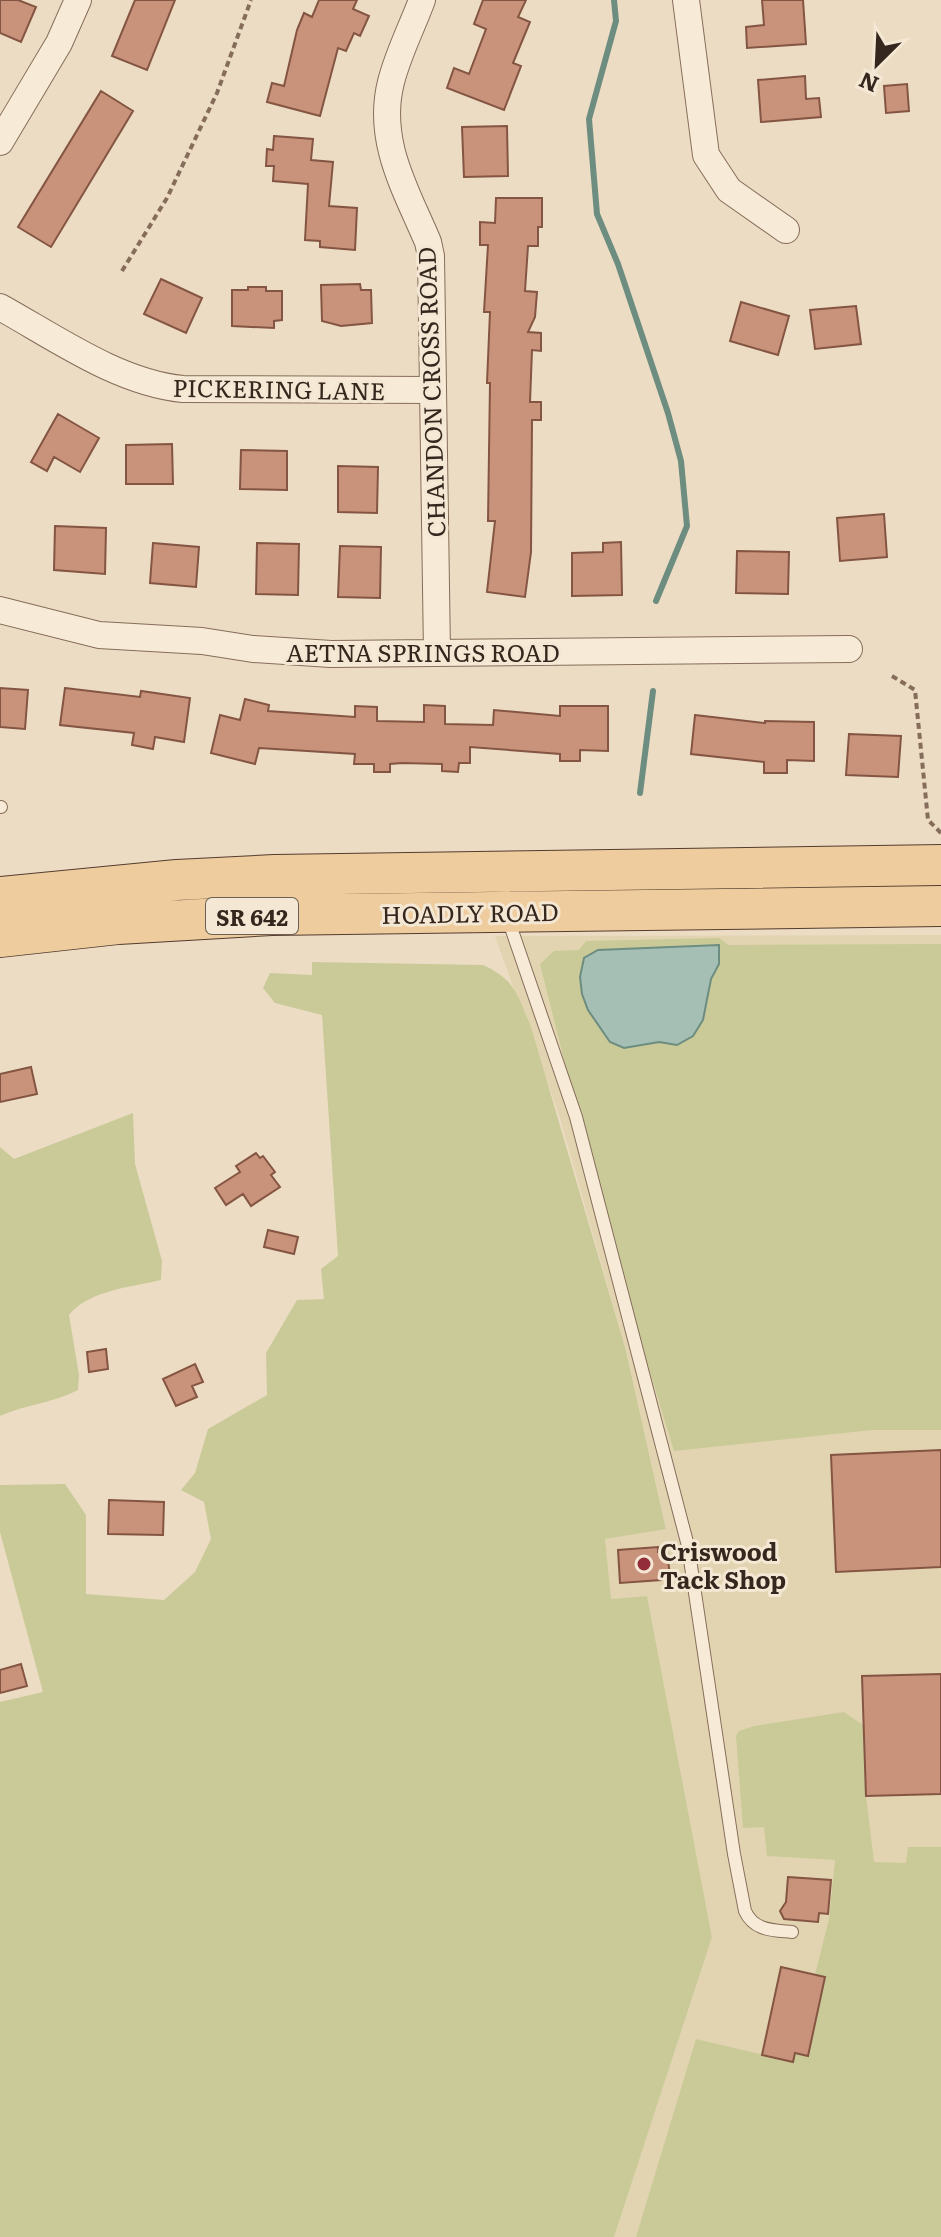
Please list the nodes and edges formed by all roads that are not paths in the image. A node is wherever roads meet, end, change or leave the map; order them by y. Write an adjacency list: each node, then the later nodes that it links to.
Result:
1 (78, 0): 4 (street)
2 (422, 0): 7 (street, CHANDON CROSS ROAD)
3 (686, 0): 5 (street)
4 (0, 142)
5 (786, 230)
6 (0, 307): 7 (street, PICKERING LANE)
7 (433, 390): 10 (street, CHANDON CROSS ROAD)
8 (0, 610): 10 (street, AETNA SPRINGS ROAD)
9 (849, 649): 10 (street, AETNA SPRINGS ROAD)
10 (437, 653)
11 (941, 865): 12 (main road, HOADLY ROAD / SR 642)
12 (498, 892): 13 (main road, HOADLY ROAD / SR 642); 14 (main road, HOADLY ROAD / SR 642); 15 (main road, HOADLY ROAD / SR 642); 16 (lane)
13 (0, 897)
14 (941, 906)
15 (0, 937)
16 (792, 1932)

